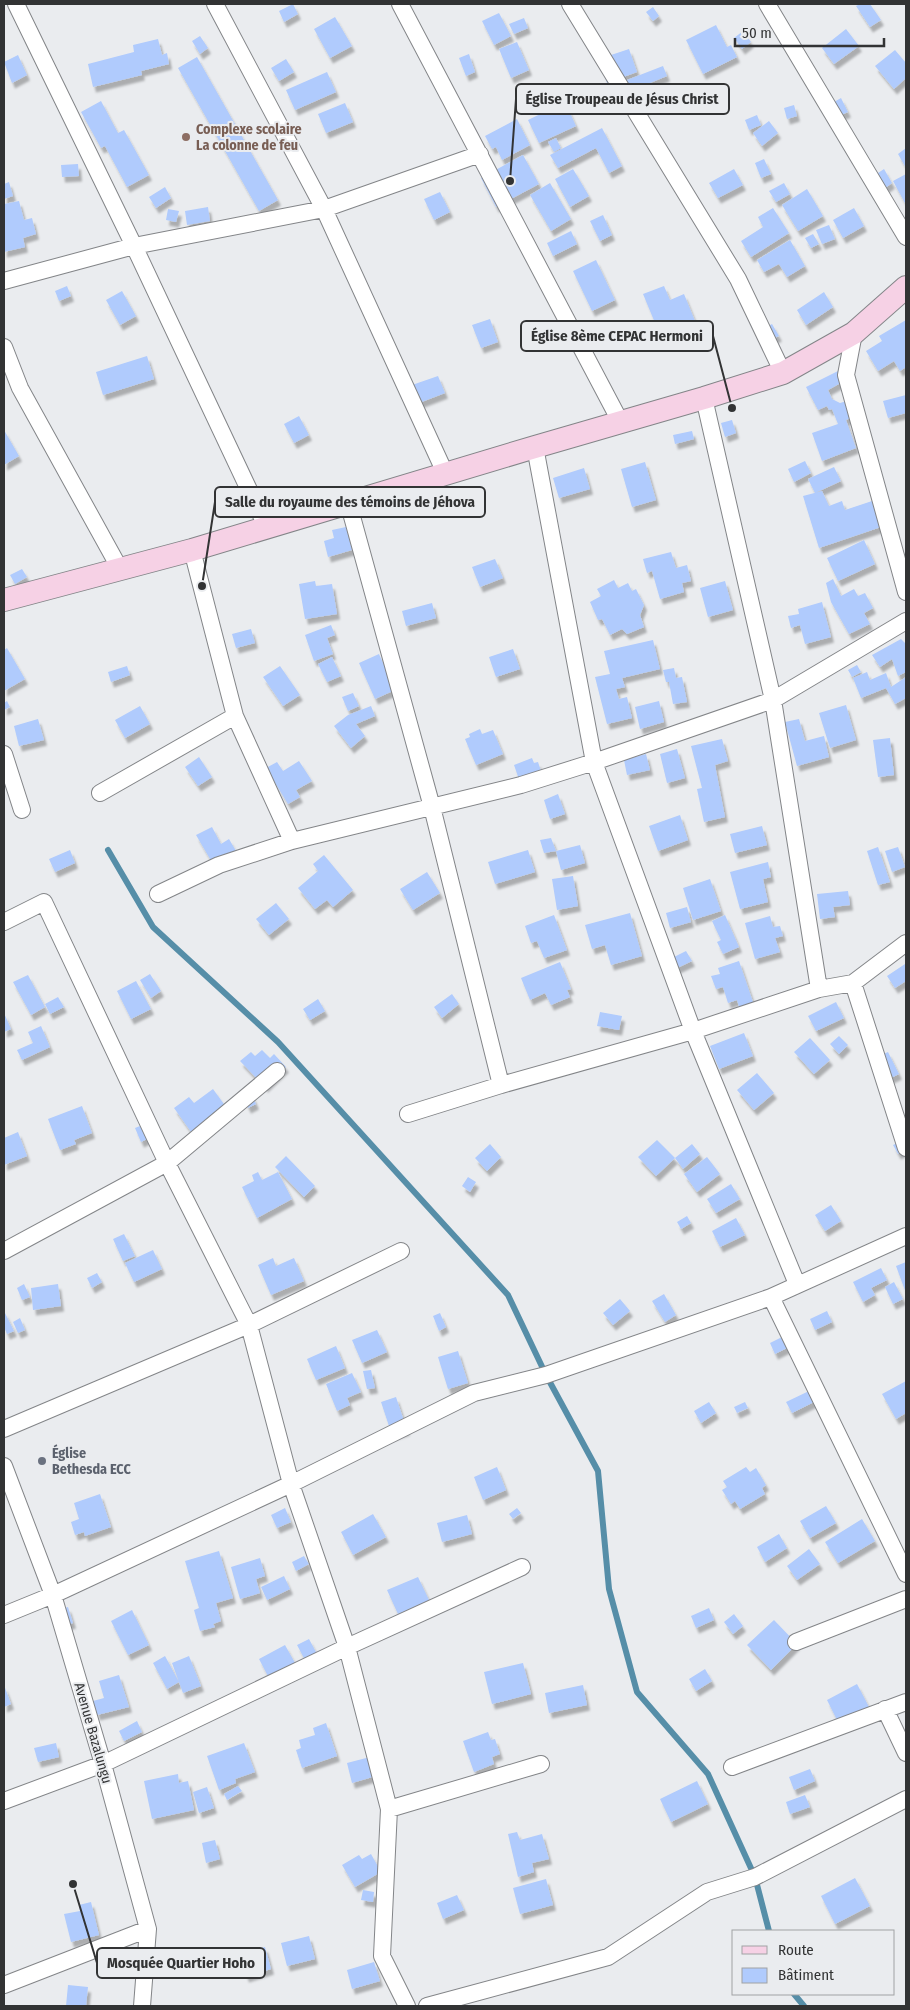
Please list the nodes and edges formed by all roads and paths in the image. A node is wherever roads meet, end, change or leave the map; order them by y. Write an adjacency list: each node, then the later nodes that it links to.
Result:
1 (16, 4): 9 (street)
2 (215, 4): 7 (street)
3 (400, 4): 6 (street)
4 (570, 4): 14 (street)
5 (768, 4): 8 (street)
6 (480, 154): 7 (street); 16 (street)
7 (324, 209): 9 (street); 18 (street)
8 (906, 237)
9 (134, 246): 10 (street); 20 (street)
10 (4, 281)
11 (906, 287): 12 (street)
12 (854, 333): 14 (street); 23 (street)
13 (4, 347): 22 (street)
14 (784, 373): 15 (street)
15 (704, 398): 16 (street); 26 (street)
16 (620, 424): 17 (street)
17 (535, 447): 18 (street); 29 (street)
18 (446, 475): 19 (street)
19 (348, 502): 20 (street); 31 (street)
20 (267, 528): 21 (street)
21 (192, 550): 22 (street); 27 (street)
22 (120, 569): 24 (street)
23 (906, 592)
24 (4, 600)
25 (906, 621): 26 (street)
26 (773, 700): 29 (street); 38 (street)
27 (236, 716): 30 (street); 33 (street)
28 (4, 754): 32 (street)
29 (594, 762): 31 (street); 39 (street)
30 (100, 793)
31 (432, 807): 33 (street); 41 (street)
32 (22, 810)
33 (292, 841): 34 (street)
34 (158, 894)
35 (4, 922): 44 (street)
36 (906, 943): 37 (street)
37 (853, 984): 38 (street); 43 (street)
38 (819, 989): 39 (street)
39 (693, 1031): 41 (street); 48 (street)
40 (277, 1072): 44 (street)
41 (501, 1085): 42 (street)
42 (408, 1114)
43 (906, 1148)
44 (167, 1163): 46 (street); 50 (street)
45 (906, 1236): 48 (street)
46 (4, 1251)
47 (401, 1252): 50 (street)
48 (797, 1284): 49 (street)
49 (771, 1297): 53 (street); 55 (street)
50 (248, 1324): 51 (street); 53 (street)
51 (4, 1429)
52 (4, 1466): 56 (street, Avenue Bazalungu)
53 (291, 1484): 56 (street); 60 (street)
54 (522, 1567): 60 (street)
55 (906, 1574)
56 (53, 1595): 58 (street); 64 (street, Avenue Bazalungu)
57 (906, 1599): 59 (street)
58 (4, 1614)
59 (796, 1642)
60 (347, 1647): 64 (street); 69 (street)
61 (906, 1702): 62 (street)
62 (885, 1708): 63 (street); 66 (street)
63 (906, 1753)
64 (103, 1764): 68 (street); 70 (street, Avenue Bazalungu)
65 (541, 1764): 69 (street)
66 (732, 1767)
67 (906, 1799): 74 (street)
68 (4, 1801)
69 (389, 1809): 73 (street)
70 (148, 1929): 71 (street); 72 (street, Avenue Bazalungu)
71 (4, 1985)
72 (142, 2006)
73 (408, 2006)
74 (427, 2006)

